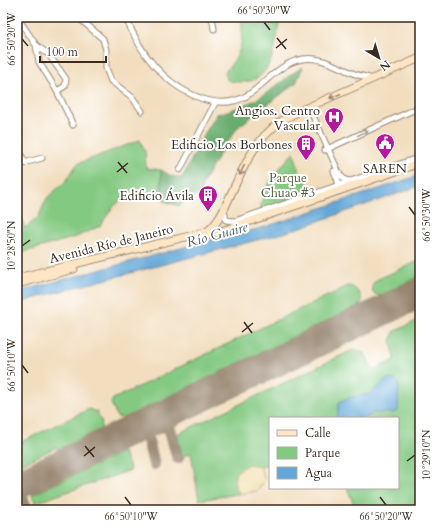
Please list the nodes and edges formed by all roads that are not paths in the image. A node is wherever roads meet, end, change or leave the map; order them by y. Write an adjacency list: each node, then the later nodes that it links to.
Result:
1 (17, 17): 6 (street)
2 (78, 17): 15 (street)
3 (125, 17): 12 (street)
4 (212, 17): 5 (street)
5 (214, 29)
6 (36, 45): 11 (street); 11 (street)
7 (420, 58): 9 (street, Avenida Río de Janeiro)
8 (356, 74): 9 (street); 10 (street); 12 (street)
9 (372, 79): 10 (street, Avenida Río de Janeiro)
10 (356, 87): 14 (street, Avenida Río de Janeiro, one-way to 14)
11 (57, 91): 16 (street)
12 (215, 103): 24 (street)
13 (420, 107): 18 (street, one-way to 13)
14 (308, 108): 18 (street); 29 (street, Avenida Río de Janeiro, one-way to 29)
15 (142, 111)
16 (74, 125)
17 (17, 147): 21 (street)
18 (326, 150): 25 (street); 26 (street)
19 (420, 157): 25 (street)
20 (42, 158): 21 (street)
21 (25, 163): 23 (street)
22 (420, 163): 28 (street, Avenida Río de Janeiro)
23 (17, 165)
24 (180, 170)
25 (350, 181): 26 (street)
26 (338, 186): 27 (street)
27 (311, 196): 28 (street); 29 (street)
28 (287, 209): 31 (street, Avenida Río de Janeiro)
29 (224, 210): 30 (street, Avenida Río de Janeiro)
30 (17, 278)
31 (17, 284)

